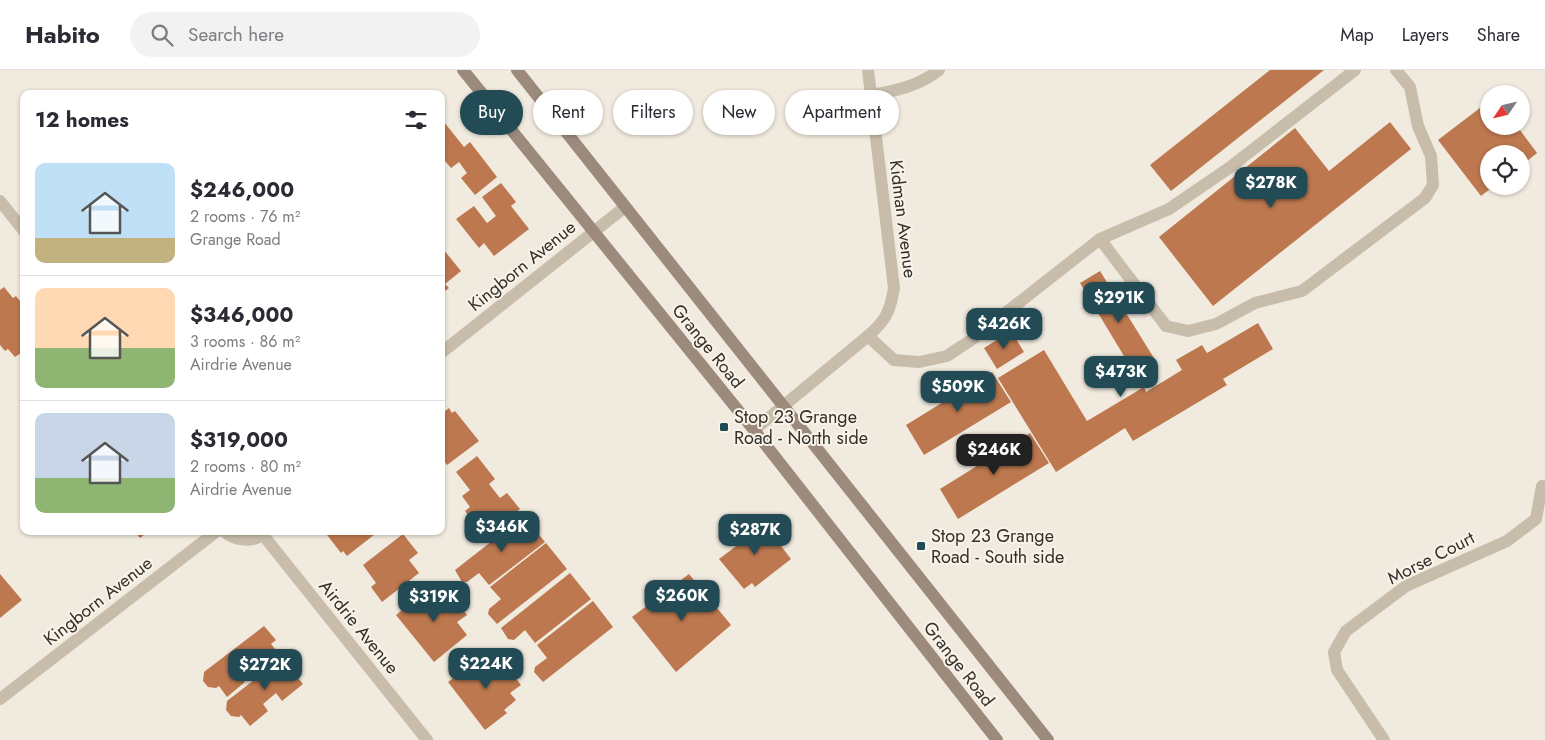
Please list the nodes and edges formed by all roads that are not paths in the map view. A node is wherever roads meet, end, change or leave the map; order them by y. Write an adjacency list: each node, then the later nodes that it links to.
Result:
1 (463, 70): 13 (main road, Grange Road)
2 (517, 70): 11 (main road, Grange Road)
3 (868, 70): 7 (street, Kidman Avenue)
4 (939, 70): 8 (street)
5 (1355, 70): 14 (street)
6 (1396, 70): 14 (street)
7 (870, 90)
8 (898, 90)
9 (875, 135): 15 (street, Kidman Avenue)
10 (0, 201): 12 (street)
11 (625, 207): 13 (street, Kingborn Avenue); 17 (main road, Grange Road)
12 (20, 226)
13 (594, 230): 16 (street, Kingborn Avenue); 18 (main road, Grange Road)
14 (1100, 239): 15 (street)
15 (868, 336): 17 (street, Kidman Avenue)
16 (445, 350)
17 (782, 406): 18 (street, Kidman Avenue); 27 (main road, Grange Road)
18 (754, 430): 26 (main road, Grange Road)
19 (1542, 486): 28 (street, Morse Court)
20 (212, 535): 24 (street, Kingborn Avenue)
21 (230, 535): 22 (street)
22 (261, 535)
23 (267, 535): 25 (street, Airdrie Avenue)
24 (0, 699)
25 (427, 740)
26 (997, 740)
27 (1048, 740)
28 (1384, 740)

